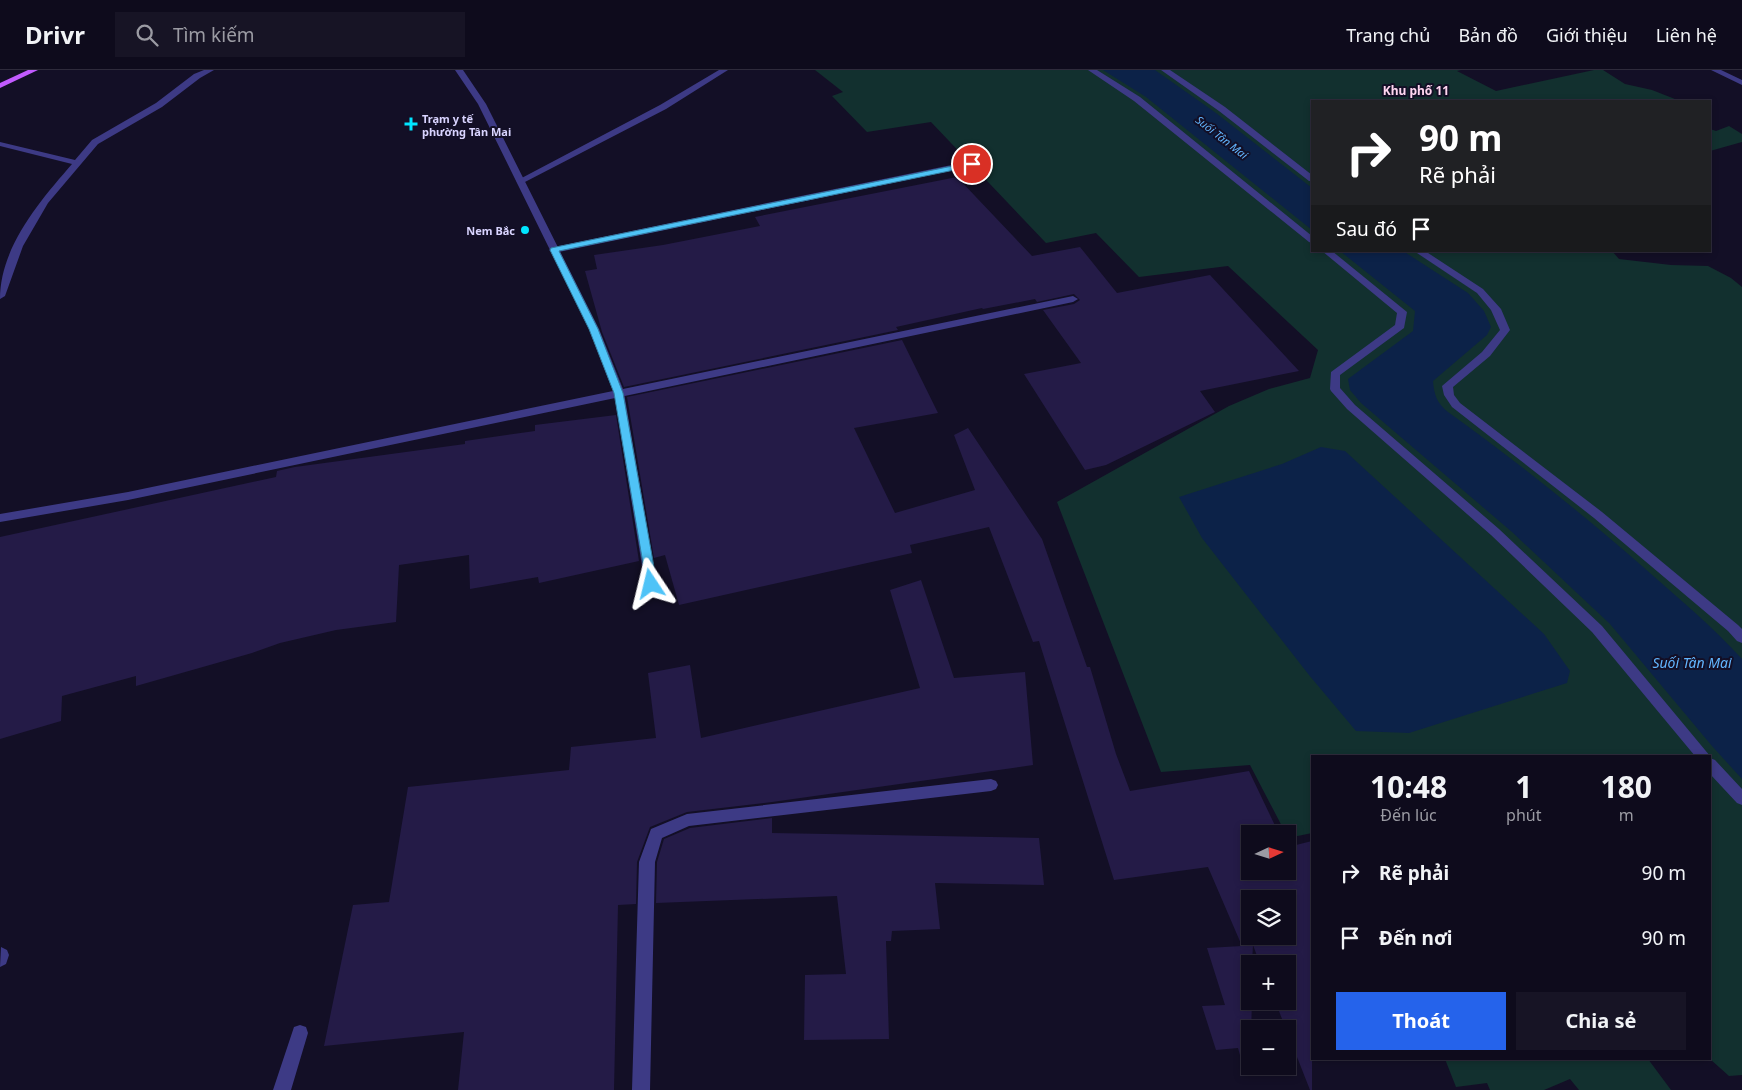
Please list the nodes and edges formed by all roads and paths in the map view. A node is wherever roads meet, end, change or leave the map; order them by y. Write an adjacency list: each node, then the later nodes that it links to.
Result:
1 (34, 70): 9 (main road)
2 (210, 70): 11 (street)
3 (459, 70): 14 (street)
4 (724, 70): 14 (street)
5 (1092, 70): 15 (street)
6 (1165, 70): 13 (street)
7 (1715, 70): 8 (street)
8 (1742, 83)
9 (0, 86)
10 (0, 144): 11 (street)
11 (78, 163): 19 (street)
12 (972, 164): 16 (street)
13 (1311, 178)
14 (520, 181): 16 (street)
15 (1311, 239)
16 (554, 250): 21 (street)
17 (1327, 252): 25 (street)
18 (1420, 252): 24 (street)
19 (0, 296)
20 (1073, 299): 21 (street)
21 (618, 393): 22 (street); 23 (street)
22 (0, 518)
23 (651, 584)
24 (1742, 638)
25 (1702, 755)
26 (1711, 765): 28 (street)
27 (991, 785): 31 (street)
28 (1742, 800)
29 (300, 1034): 30 (street)
30 (282, 1090)
31 (641, 1090)

